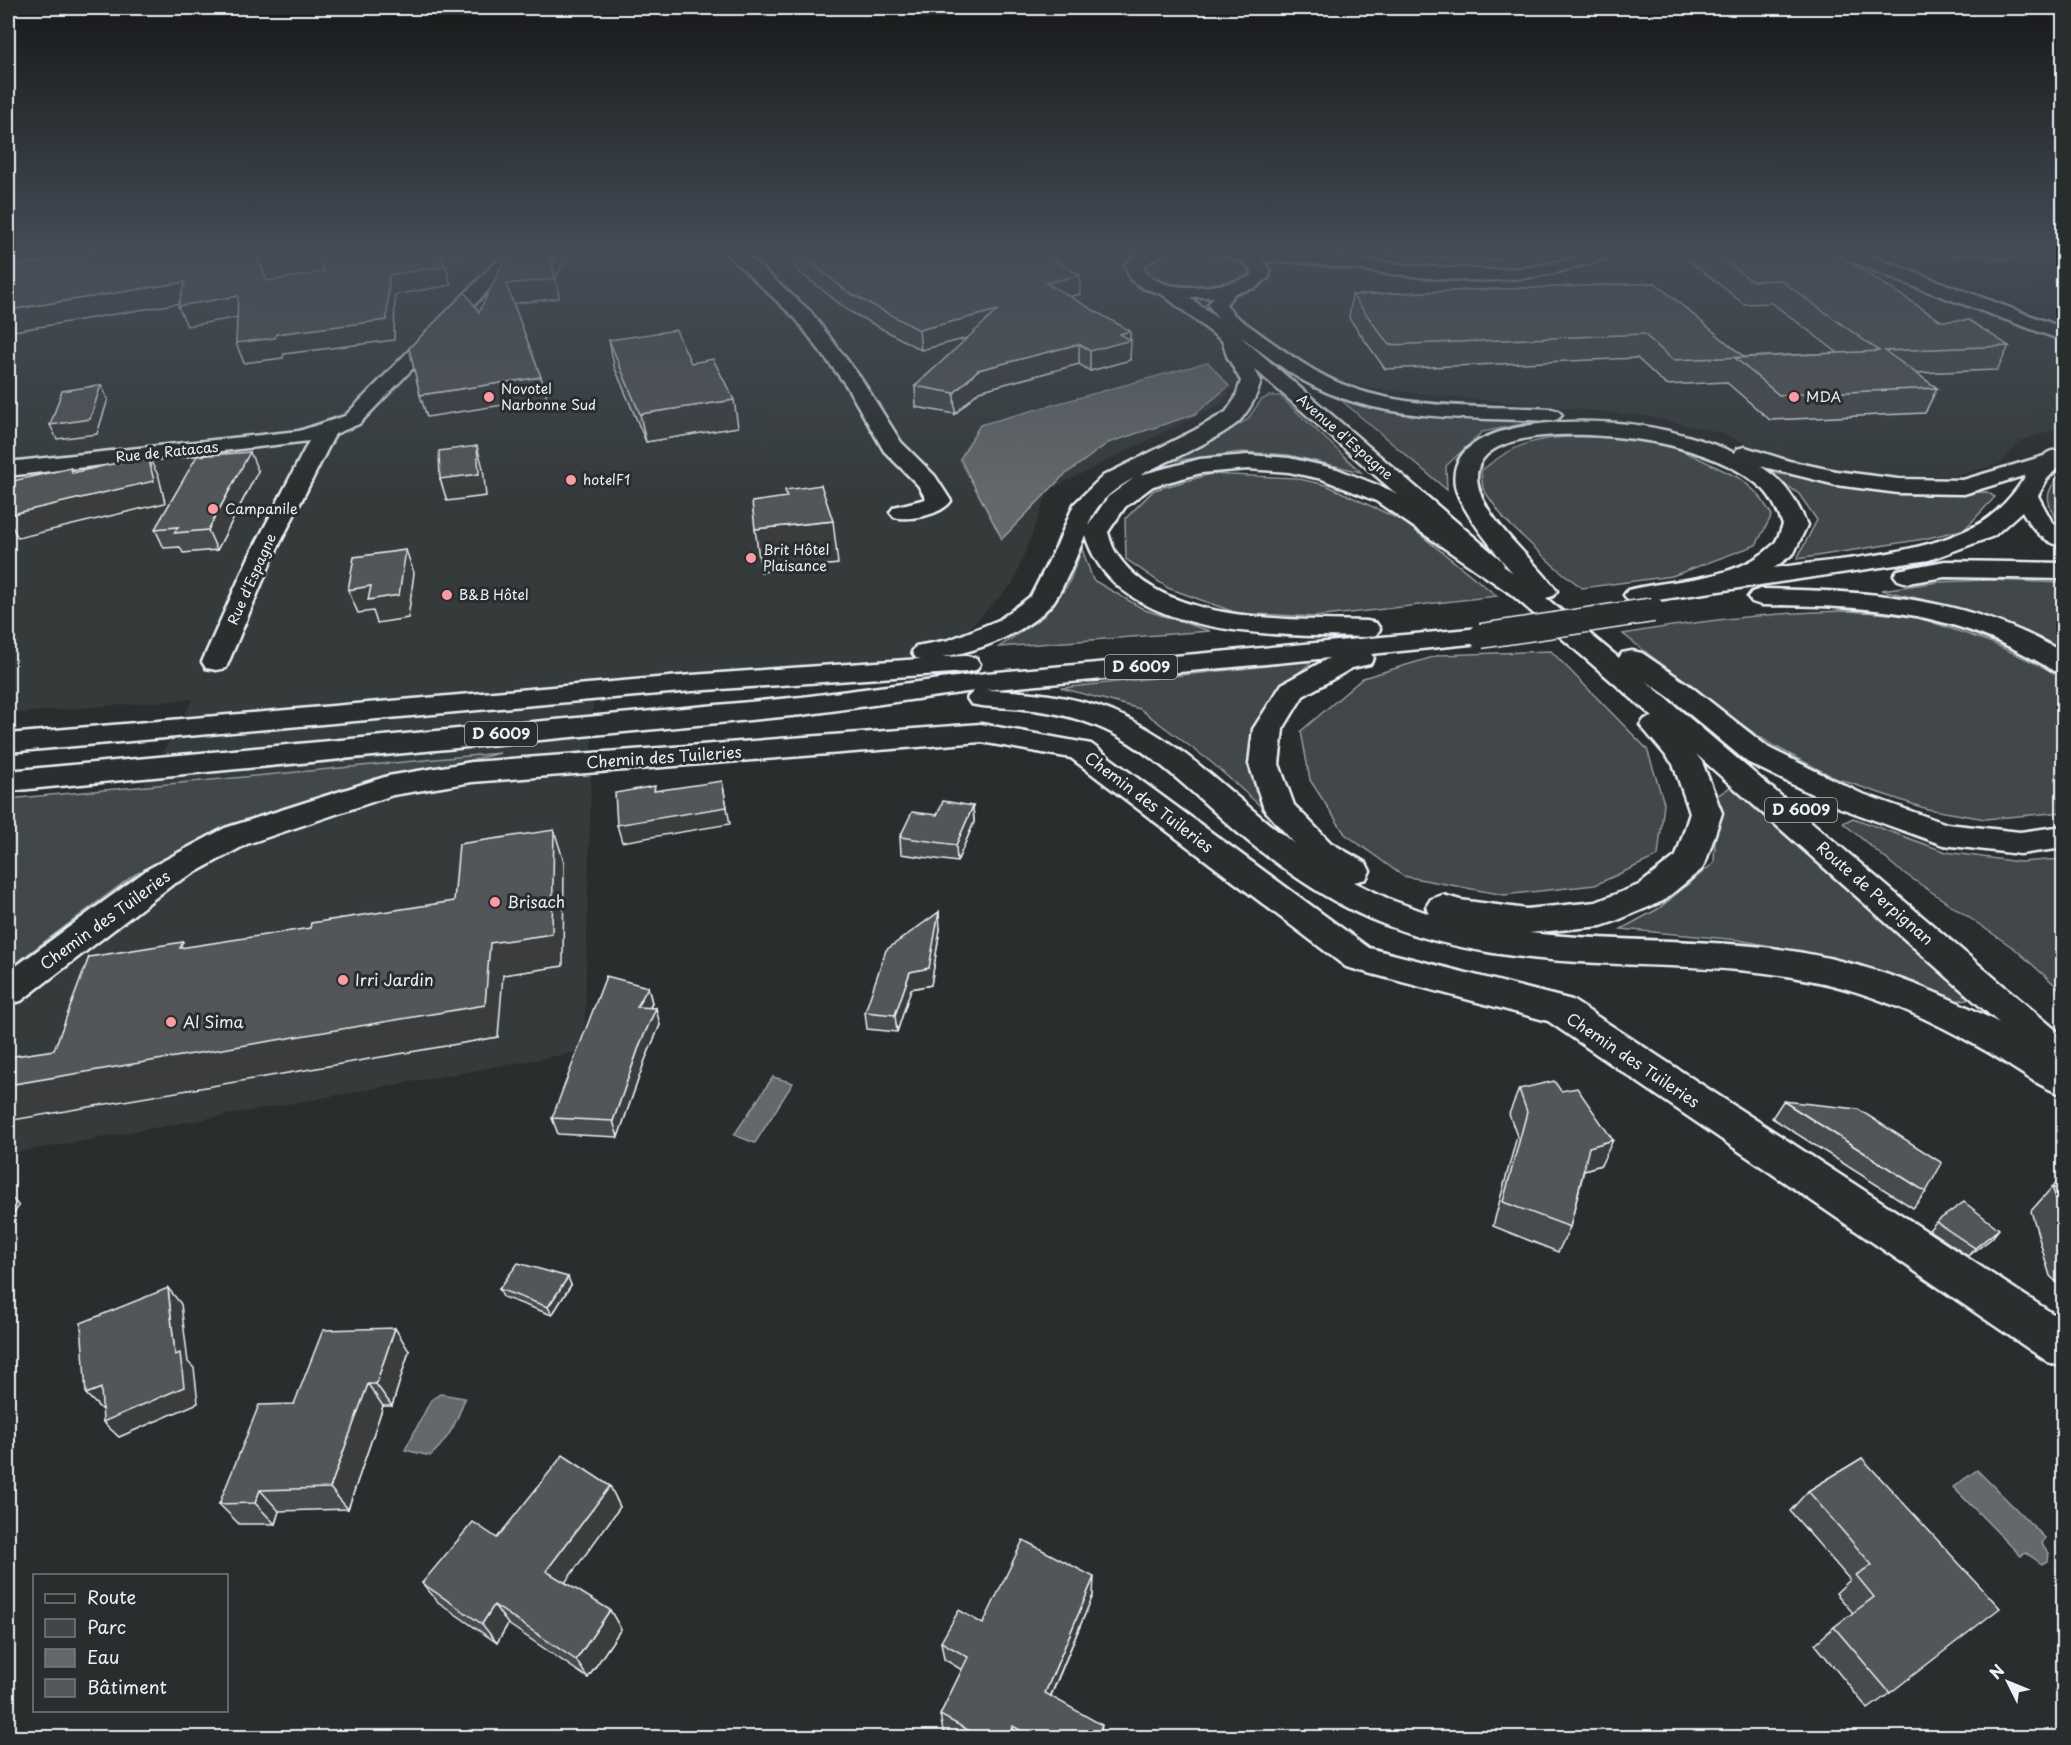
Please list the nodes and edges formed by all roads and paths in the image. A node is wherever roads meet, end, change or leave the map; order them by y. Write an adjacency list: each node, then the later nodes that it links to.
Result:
1 (437, 332): 6 (main road)
2 (816, 332): 10 (main road)
3 (1230, 332): 22 (main road)
4 (1233, 332): 14 (main road, Avenue d'Espagne)
5 (1235, 332): 7 (main road)
6 (326, 430): 8 (main road, Rue de Ratacas); 20 (main road, Rue d'Espagne)
7 (2057, 456): 9 (main road, D 6009)
8 (8, 469)
9 (2026, 496): 11 (main road); 13 (main road, D 6009)
10 (902, 512)
11 (2064, 540)
12 (2064, 571): 15 (main road, D 6009)
13 (1711, 585): 14 (main road, D 6009); 16 (main road, D 6009)
14 (1529, 587): 17 (main road); 19 (main road, Route de Perpignan / D 6009)
15 (1761, 597): 16 (main road, D 6009); 21 (main road)
16 (1645, 602): 18 (main road, D 6009); 19 (main road, D 6009, bridge)
17 (1367, 628): 18 (main road, D 6009); 22 (main road, D 6009)
18 (1472, 628): 19 (main road, D 6009, bridge); 19 (main road); 23 (main road, D 6009)
19 (1578, 632): 26 (main road); 28 (main road, Route de Perpignan / D 6009); 29 (main road, Route de Perpignan / D 6009)
20 (216, 662)
21 (2064, 665)
22 (692, 683): 24 (main road, D 6009)
23 (802, 706): 25 (main road, D 6009); 30 (main road)
24 (8, 742)
25 (8, 781)
26 (2064, 837)
27 (8, 992): 31 (main road, Chemin des Tuileries)
28 (2064, 1034)
29 (2064, 1059)
30 (2064, 1080)
31 (2064, 1347)

